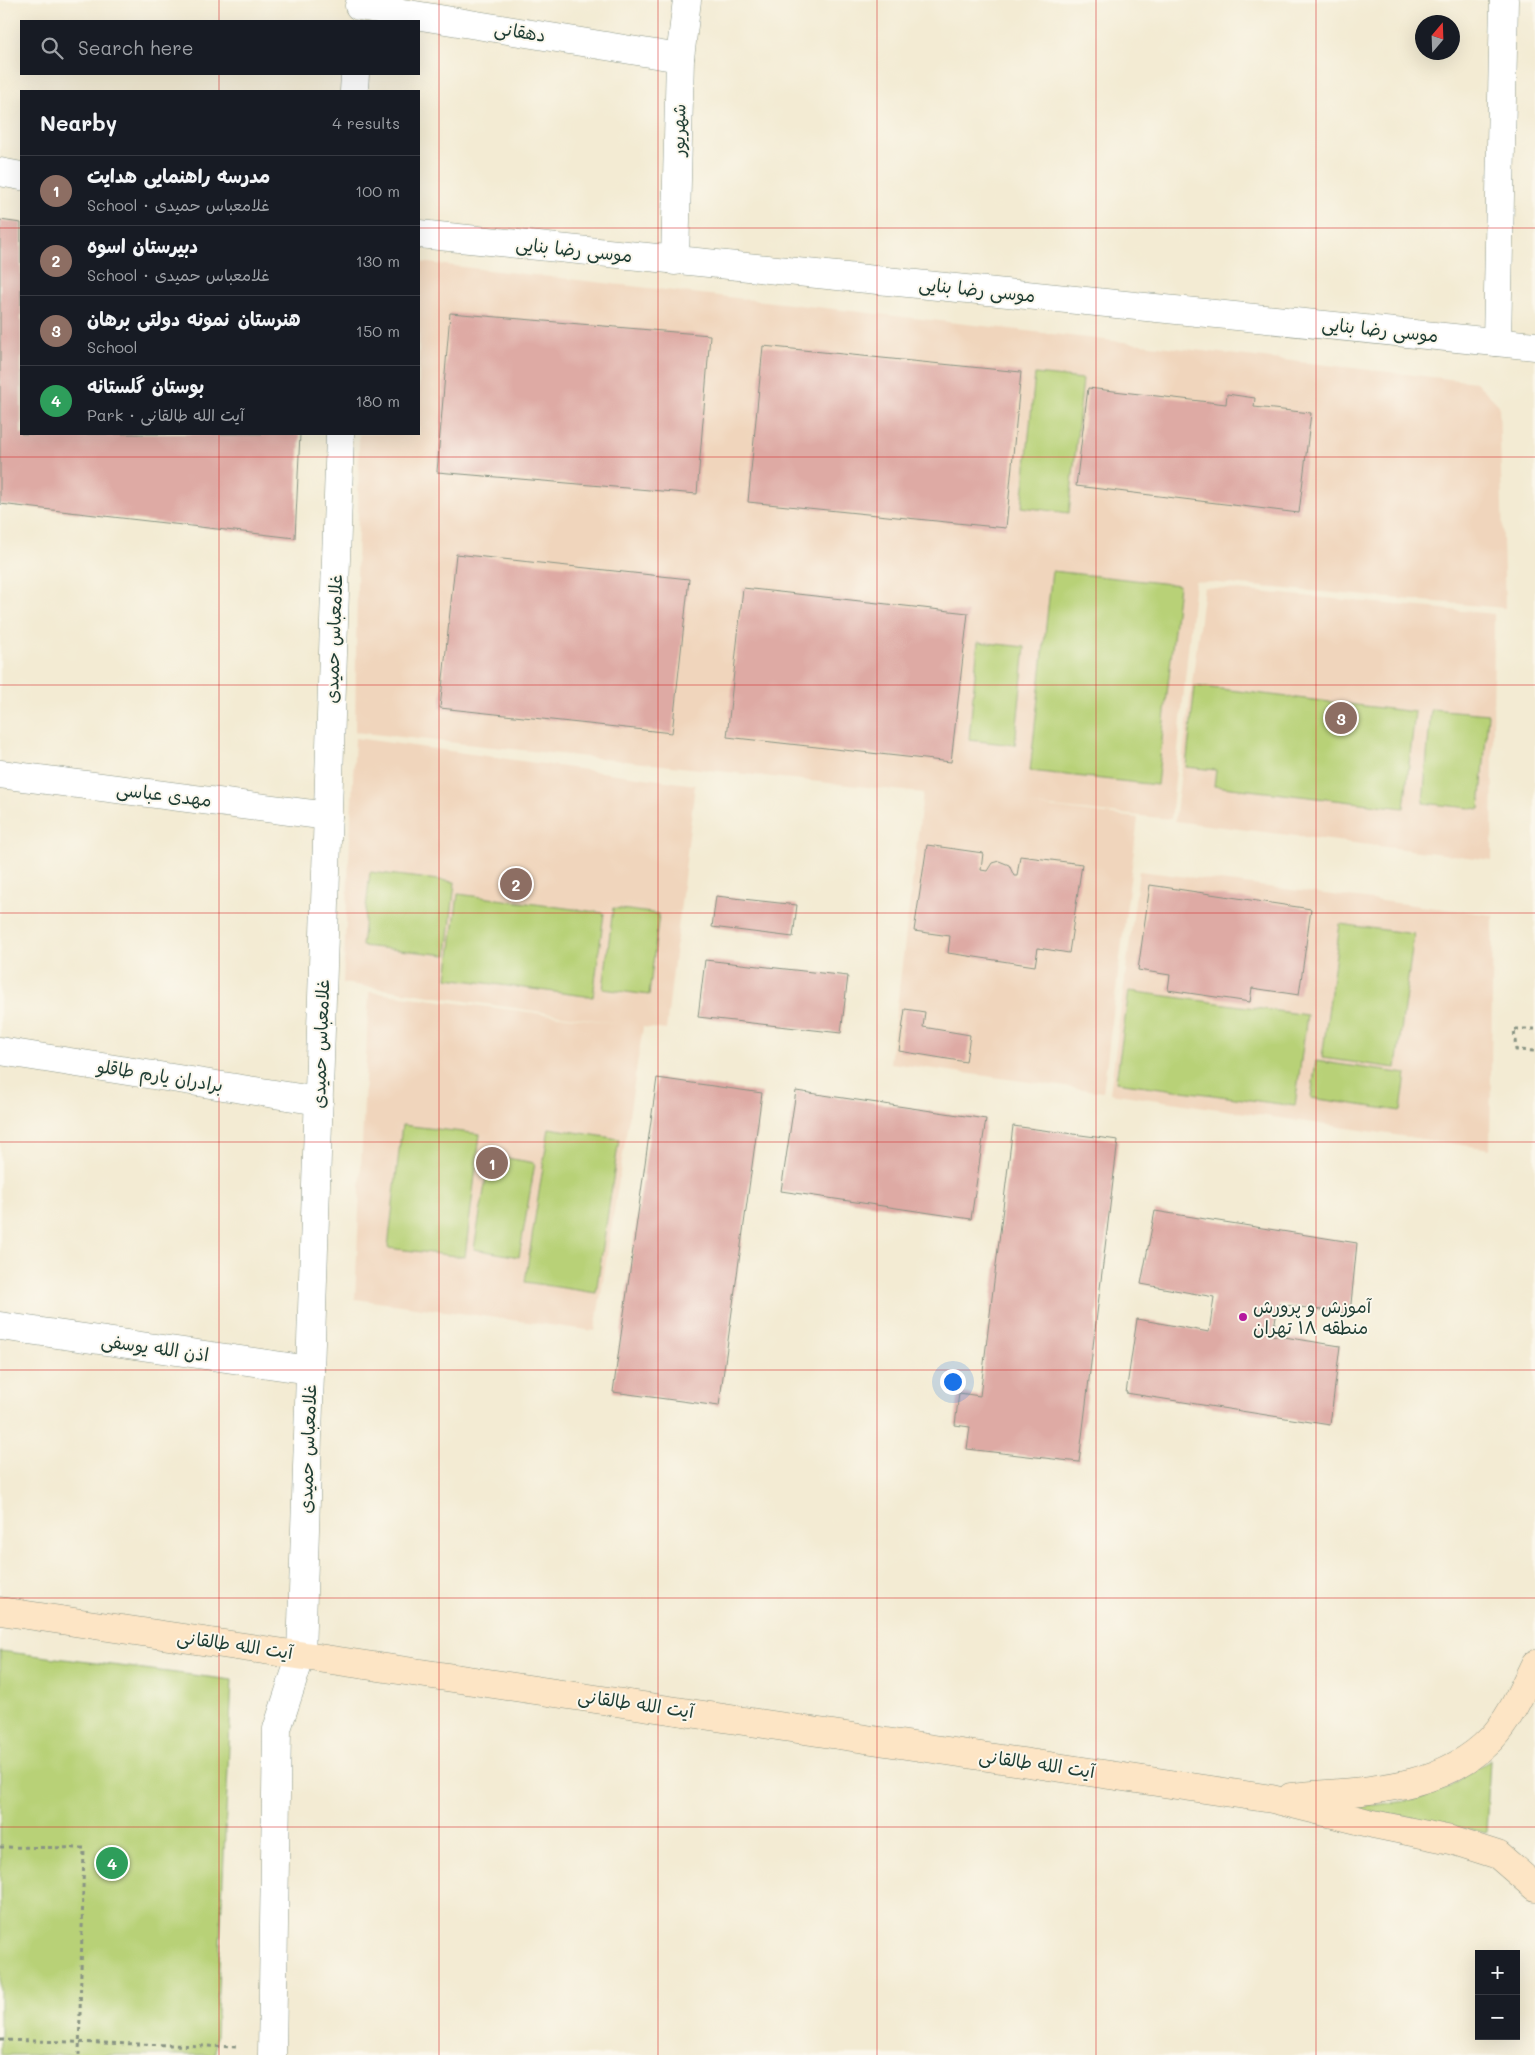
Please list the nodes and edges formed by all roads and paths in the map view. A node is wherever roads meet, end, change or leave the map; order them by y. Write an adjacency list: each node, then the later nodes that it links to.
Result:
1 (687, 0): 4 (street, شهریور)
2 (1504, 0): 11 (street)
3 (359, 9): 4 (street, دهقانی)
4 (680, 58): 10 (street, شهریور)
5 (355, 75): 6 (street)
6 (354, 90)
7 (0, 172): 8 (street)
8 (20, 176)
9 (420, 234): 10 (street, موسی رضا بنایی)
10 (675, 260): 11 (street, موسی رضا بنایی)
11 (1497, 342): 12 (street, موسی رضا بنایی)
12 (1535, 346)
13 (340, 435): 15 (street, غلامعباس حمیدی)
14 (0, 774): 15 (street, مهدی عباسی)
15 (328, 816): 19 (street, غلامعباس حمیدی)
16 (1535, 1029): 17 (path)
17 (1535, 1050)
18 (0, 1051): 19 (street, برادران یارم طاقلو)
19 (319, 1101): 21 (street, غلامعباس حمیدی)
20 (0, 1326): 21 (street, اذن الله یوسفی)
21 (310, 1370): 23 (street, غلامعباس حمیدی)
22 (0, 1611): 23 (main road, آیت الله طالقانی)
23 (301, 1654): 25 (main road, آیت الله طالقانی); 30 (street, غلامعباس حمیدی)
24 (1535, 1664): 25 (main road, آیت الله طالقانی)
25 (1272, 1798): 27 (main road, آیت الله طالقانی)
26 (0, 1847): 29 (path)
27 (1535, 1887)
28 (0, 2040): 29 (path)
29 (79, 2042): 30 (path); 31 (path)
30 (272, 2051)
31 (79, 2055)

